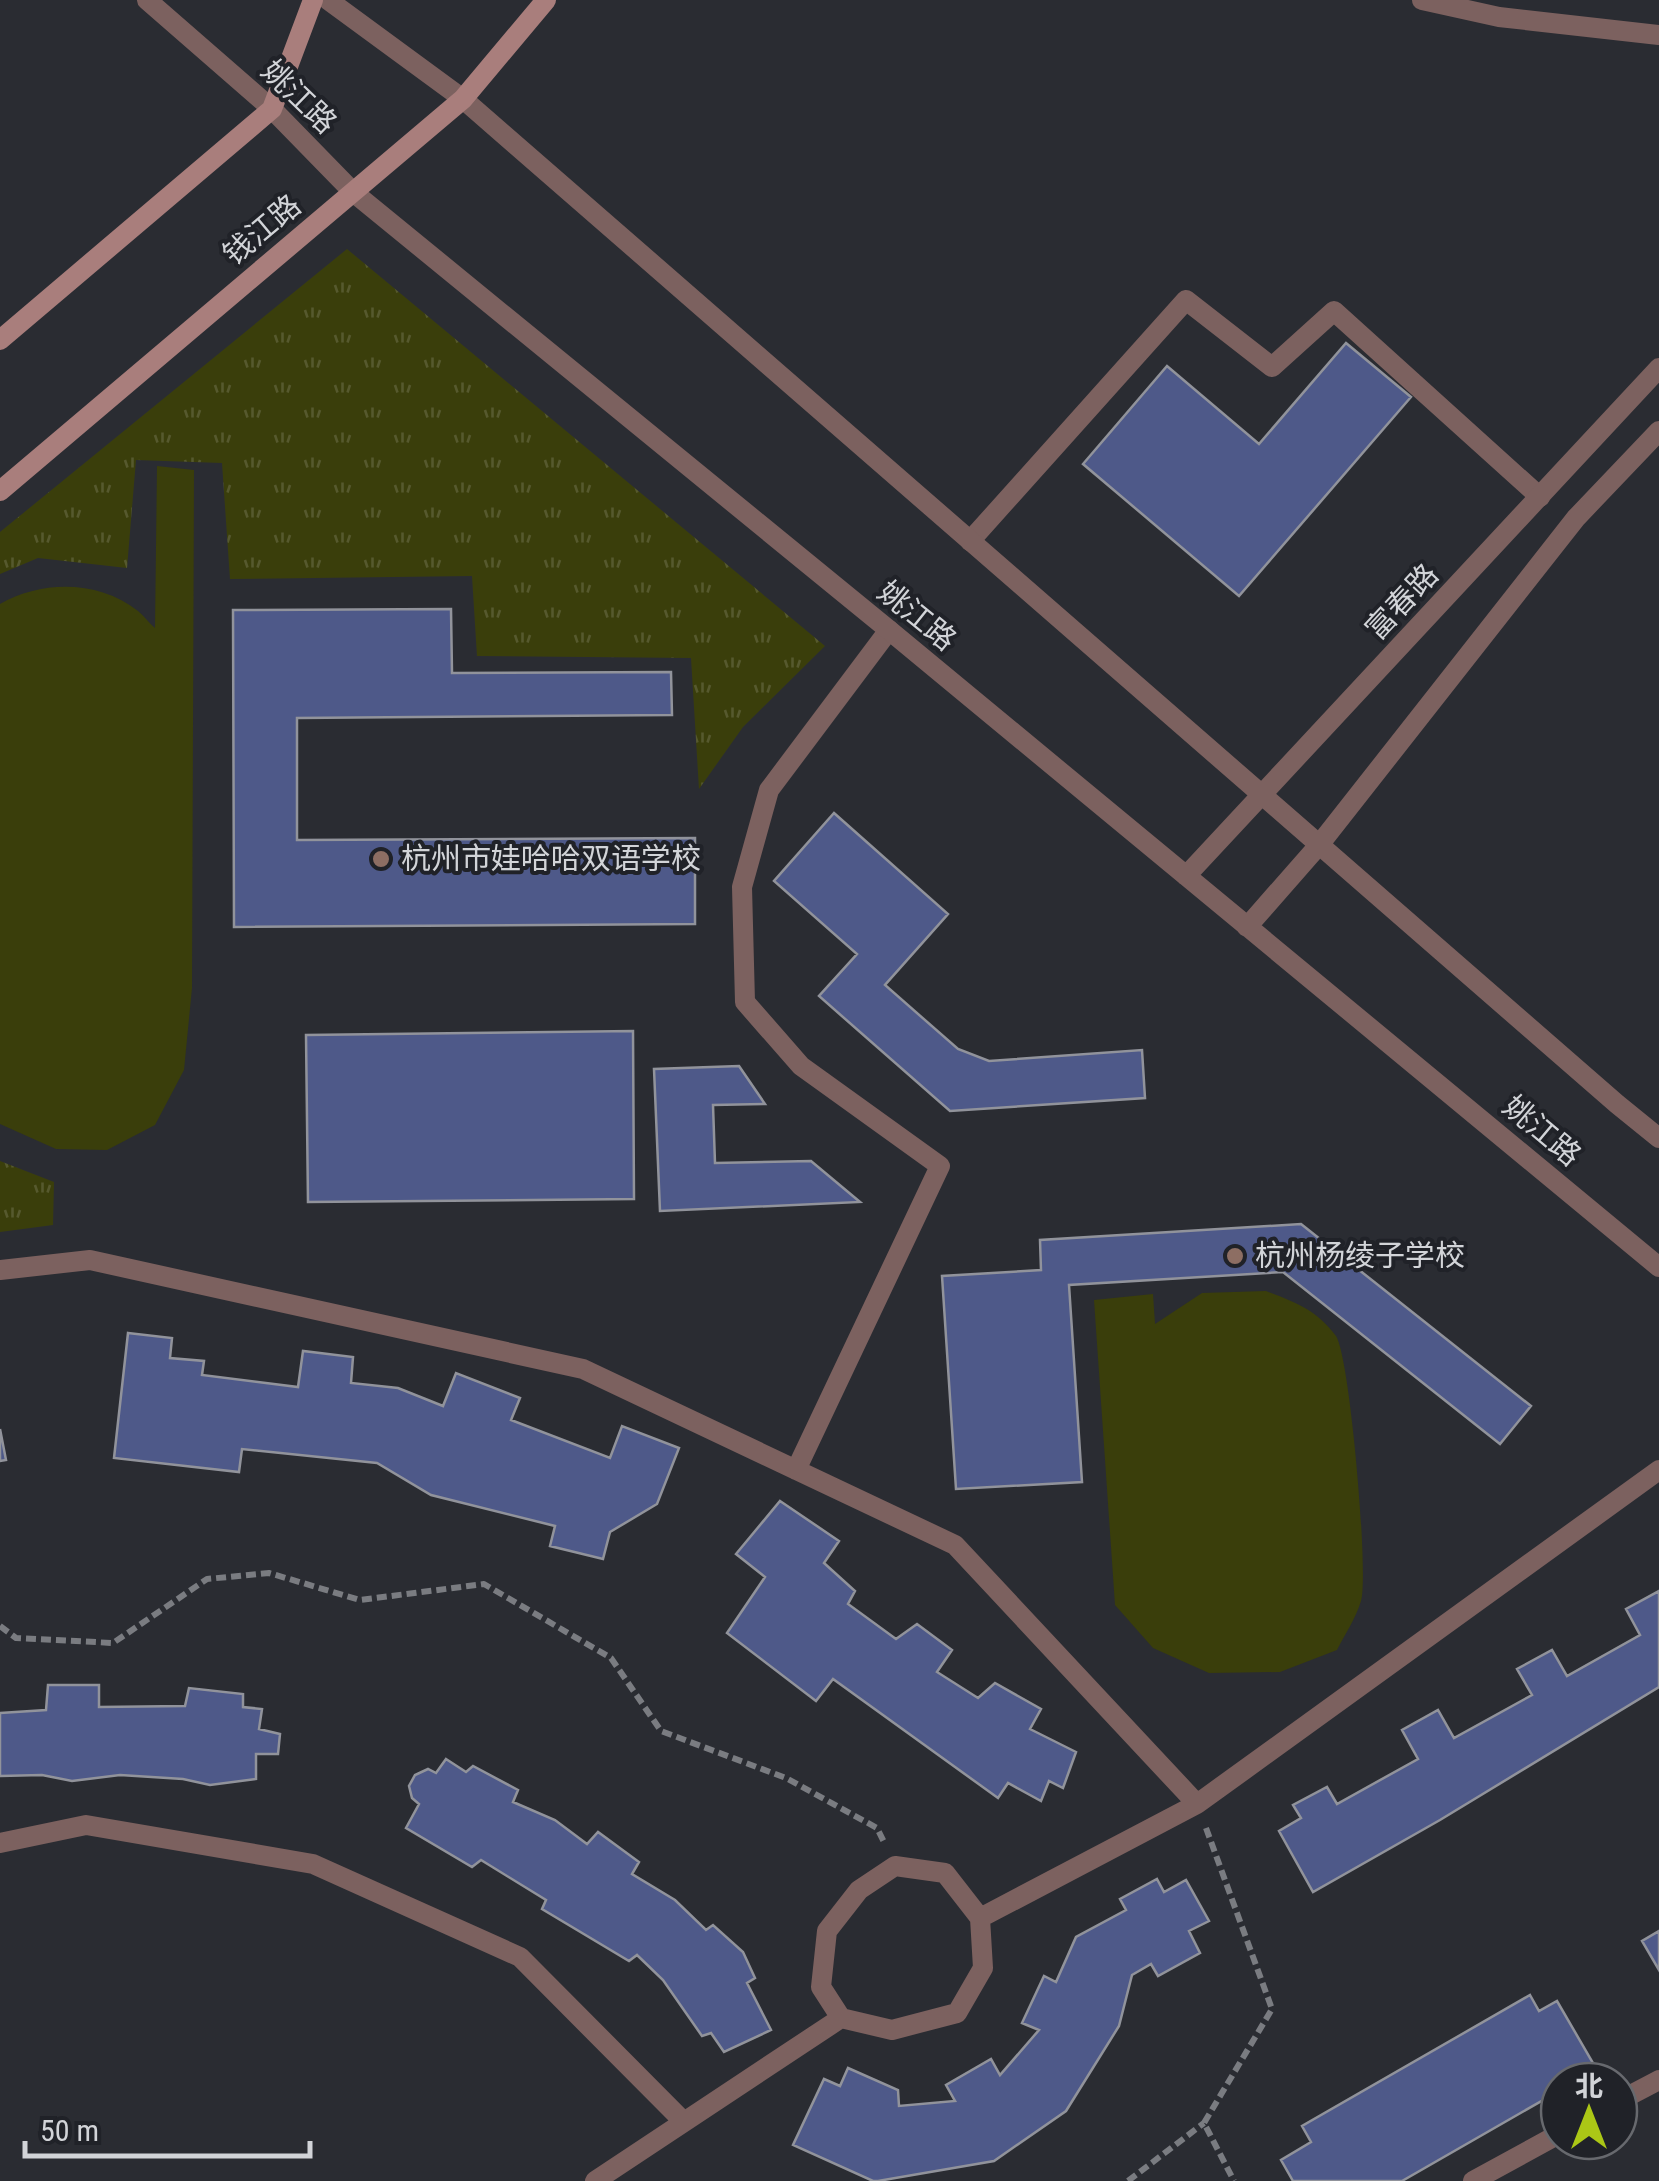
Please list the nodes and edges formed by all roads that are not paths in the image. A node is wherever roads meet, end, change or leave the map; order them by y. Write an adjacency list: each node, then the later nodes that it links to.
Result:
1 (147, 0): 8 (street, 姚江路)
2 (313, 0): 8 (main road)
3 (328, 0): 7 (street)
4 (546, 0): 7 (main road, 钱江路)
5 (1422, 0): 6 (street)
6 (1659, 35)
7 (463, 99): 9 (main road, 钱江路); 15 (street)
8 (272, 109): 9 (street, 姚江路); 10 (main road)
9 (353, 192): 13 (main road, 钱江路); 16 (street, 姚江路)
10 (0, 340)
11 (1659, 368): 14 (street, 富春路)
12 (1659, 431): 18 (street)
13 (0, 491)
14 (1540, 498): 15 (street); 17 (street, 富春路)
15 (970, 541): 17 (street)
16 (888, 630): 19 (street, 姚江路); 24 (street)
17 (1261, 794): 18 (street); 19 (street, 富春路)
18 (1319, 844): 20 (street); 21 (street)
19 (1186, 876): 20 (street, 姚江路)
20 (1247, 927): 22 (street, 姚江路)
21 (1659, 1138)
22 (1659, 1267)
23 (0, 1270): 24 (street)
24 (796, 1470): 26 (street)
25 (1659, 1470): 26 (street)
26 (1196, 1804): 28 (street)
27 (0, 1843): 30 (street)
28 (980, 1918): 29 (street); 29 (street)
29 (841, 2018): 30 (street)
30 (684, 2122): 32 (street)
31 (1539, 2145): 33 (street)
32 (594, 2181)
33 (1472, 2181)

